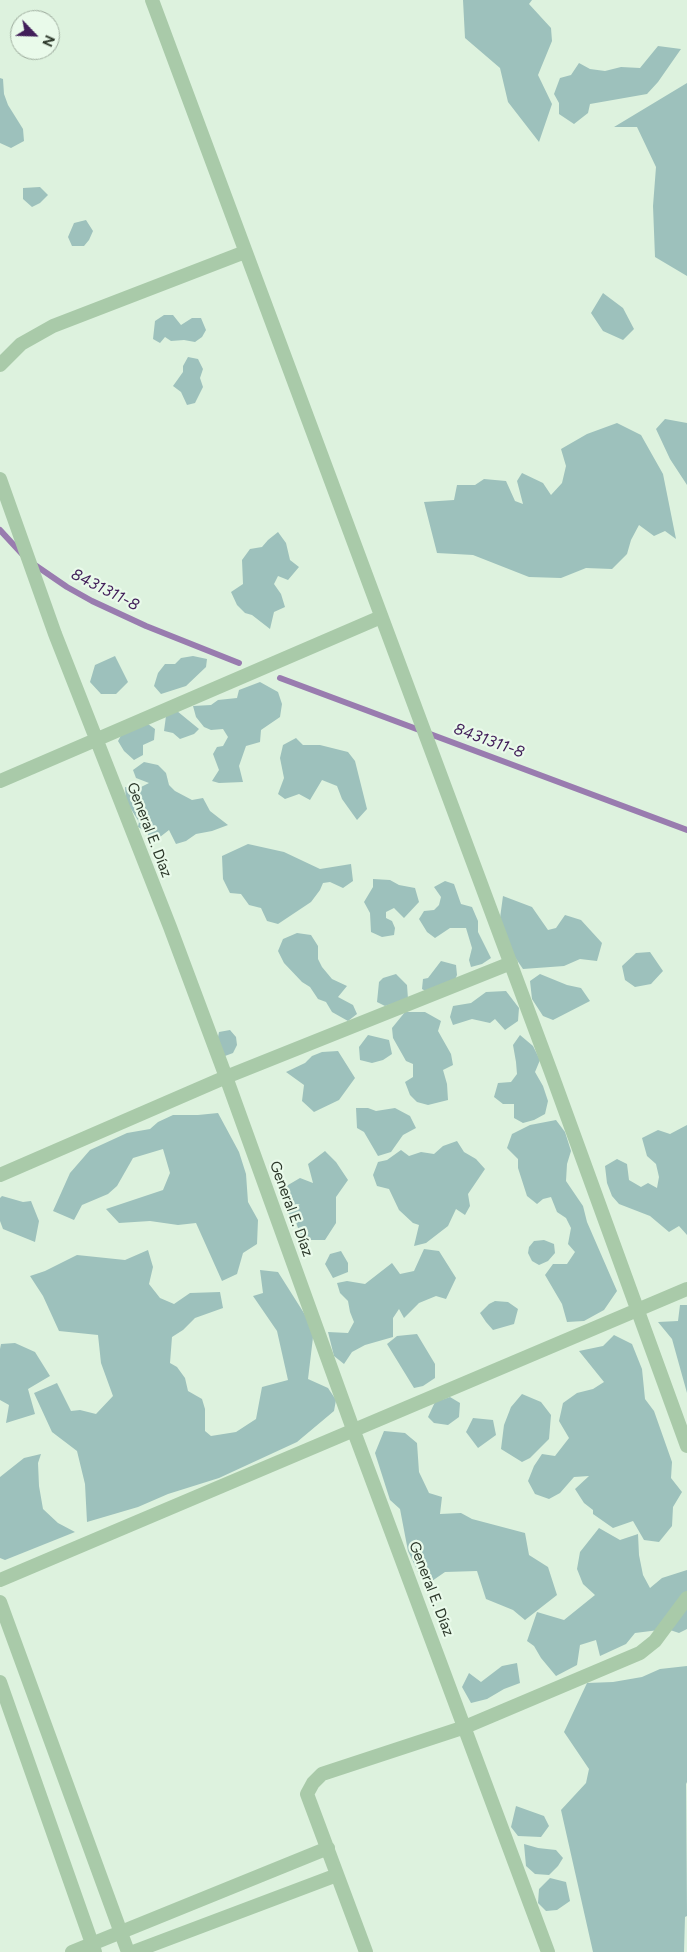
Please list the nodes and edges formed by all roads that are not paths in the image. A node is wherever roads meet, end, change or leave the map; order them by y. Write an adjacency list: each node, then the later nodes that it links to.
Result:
1 (152, 0): 2 (street)
2 (245, 252): 3 (street); 5 (street)
3 (0, 364)
4 (0, 479): 6 (street, General E. Díaz)
5 (381, 617): 6 (street); 8 (street)
6 (96, 740): 7 (street); 9 (street, General E. Díaz)
7 (0, 781)
8 (511, 963): 9 (street); 12 (street)
9 (226, 1077): 10 (street); 13 (street, General E. Díaz)
10 (0, 1175)
11 (687, 1288): 12 (street)
12 (637, 1308): 13 (street); 14 (street)
13 (353, 1429): 15 (street); 19 (street, General E. Díaz)
14 (687, 1446)
15 (0, 1580)
16 (687, 1598): 19 (street)
17 (0, 1602): 22 (street)
18 (0, 1682): 23 (street)
19 (465, 1728): 20 (street); 28 (street, General E. Díaz)
20 (328, 1848): 21 (street); 22 (street)
21 (337, 1874): 26 (street); 27 (street)
22 (122, 1933): 23 (street); 25 (street)
23 (94, 1948): 24 (street)
24 (72, 1952)
25 (128, 1952)
26 (133, 1952)
27 (366, 1952)
28 (548, 1952)

